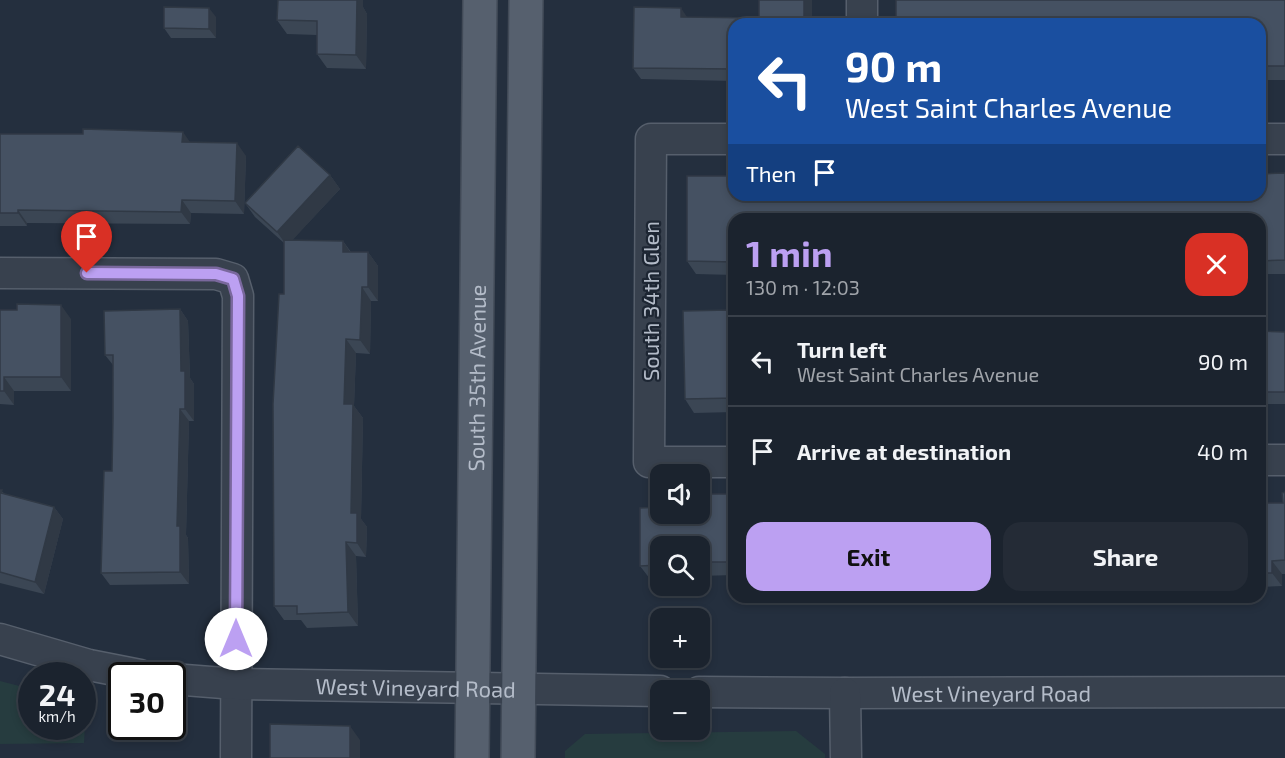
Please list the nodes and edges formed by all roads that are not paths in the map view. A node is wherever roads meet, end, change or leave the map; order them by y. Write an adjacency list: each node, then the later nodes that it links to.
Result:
1 (480, 0): 16 (main road, South 35th Avenue)
2 (526, 0): 17 (main road, South 35th Avenue)
3 (862, 0): 4 (street)
4 (862, 18)
5 (728, 139): 11 (street, South 34th Glen)
6 (1266, 139): 7 (street)
7 (1285, 139)
8 (0, 273): 15 (street)
9 (1266, 460): 10 (street)
10 (1285, 460)
11 (728, 462)
12 (0, 639): 13 (street)
13 (108, 669)
14 (186, 680): 15 (street, West Vineyard Road)
15 (236, 684): 16 (street, West Vineyard Road); 22 (street)
16 (472, 689): 17 (street, West Vineyard Road); 23 (main road, South 35th Avenue)
17 (518, 690): 18 (street, West Vineyard Road); 24 (main road, South 35th Avenue)
18 (650, 691)
19 (710, 692): 21 (street, West Vineyard Road)
20 (1285, 692): 21 (street, West Vineyard Road)
21 (845, 693): 25 (street)
22 (236, 758)
23 (472, 758)
24 (518, 758)
25 (846, 758)

